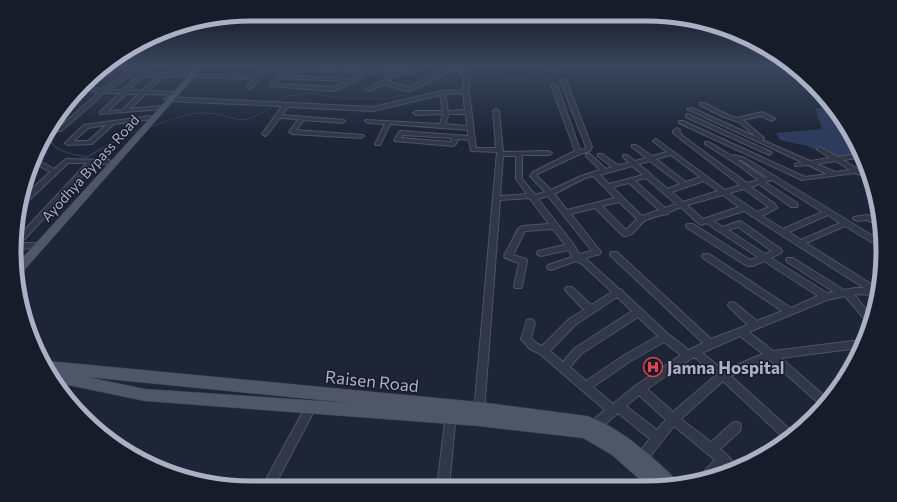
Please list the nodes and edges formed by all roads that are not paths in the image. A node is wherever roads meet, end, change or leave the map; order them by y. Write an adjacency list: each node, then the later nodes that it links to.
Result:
1 (106, 88): 12 (street)
2 (128, 88): 14 (street)
3 (148, 88): 15 (street)
4 (179, 88): 16 (main road, Ayodhya Bypass Road)
5 (325, 88): 6 (street)
6 (335, 88)
7 (371, 88): 11 (street)
8 (555, 88): 61 (street)
9 (566, 88): 61 (street)
10 (87, 89): 12 (street)
11 (368, 90)
12 (102, 91): 14 (street); 46 (street)
13 (466, 91): 17 (street); 27 (street)
14 (124, 92): 15 (street); 25 (street)
15 (144, 92): 16 (street); 25 (street)
16 (174, 94): 19 (street); 21 (main road, Ayodhya Bypass Road); 36 (main road, Ayodhya Bypass Road)
17 (442, 94): 18 (street); 29 (street)
18 (412, 100): 23 (street); 28 (street)
19 (287, 104): 22 (street); 30 (street)
20 (702, 104): 33 (street)
21 (159, 108): 25 (street); 36 (main road, Ayodhya Bypass Road)
22 (348, 108): 23 (street); 37 (street)
23 (374, 109): 48 (street)
24 (690, 109): 41 (street)
25 (124, 111)
26 (496, 111): 59 (street)
27 (469, 112): 29 (street); 45 (street)
28 (416, 113): 29 (street); 42 (street)
29 (446, 113): 44 (street)
30 (278, 116): 32 (street); 49 (street)
31 (688, 116): 70 (street)
32 (302, 118): 37 (street); 50 (street)
33 (732, 118): 35 (street); 41 (street)
34 (772, 119): 35 (street)
35 (738, 120): 54 (street)
36 (148, 121): 38 (street); 51 (main road, Ayodhya Bypass Road)
37 (342, 121): 50 (street)
38 (112, 122): 38 (street)
39 (388, 122): 42 (street); 48 (street); 56 (street)
40 (681, 122): 70 (street)
41 (722, 123): 54 (street)
42 (414, 124): 43 (street)
43 (429, 124): 44 (street); 52 (street)
44 (442, 126): 45 (street)
45 (471, 128): 52 (street)
46 (59, 130)
47 (678, 130): 94 (street)
48 (363, 131): 50 (street)
49 (264, 134)
50 (335, 134)
51 (134, 138): 73 (main road, Ayodhya Bypass Road); 126 (main road, Ayodhya Bypass Road)
52 (472, 138): 59 (street)
53 (656, 142): 62 (street)
54 (766, 142): 76 (street)
55 (707, 143): 68 (street)
56 (378, 144)
57 (634, 146): 69 (street)
58 (820, 149): 71 (street)
59 (500, 152): 63 (street); 100 (street)
60 (549, 152): 63 (street)
61 (578, 152): 97 (street)
62 (672, 153): 69 (street); 89 (street)
63 (518, 154): 99 (street)
64 (588, 155): 81 (street)
65 (600, 155): 78 (street)
66 (625, 156): 75 (street)
67 (855, 156): 71 (street)
68 (730, 157): 88 (street); 91 (street)
69 (650, 159): 75 (street); 92 (street)
70 (762, 159): 79 (street)
71 (836, 159): 76 (street); 82 (street)
72 (92, 162): 73 (street); 83 (street); 120 (street)
73 (109, 162): 126 (main road, Ayodhya Bypass Road)
74 (39, 163): 83 (street)
75 (634, 163): 78 (street); 87 (street)
76 (809, 163): 77 (street); 85 (street)
77 (797, 165)
78 (616, 167): 81 (street)
79 (786, 170): 85 (street); 88 (street)
80 (861, 170): 82 (street)
81 (604, 171): 84 (street)
82 (856, 171): 85 (street); 86 (street)
83 (55, 172): 98 (street)
84 (594, 173): 93 (street); 97 (street)
85 (834, 174)
86 (863, 174)
87 (649, 175): 90 (street); 95 (street)
88 (772, 177): 91 (street); 107 (street)
89 (705, 178): 92 (street); 96 (street)
90 (630, 180): 93 (street); 106 (street)
91 (762, 181): 94 (street); 104 (street)
92 (684, 185): 95 (street)
93 (608, 186): 101 (street)
94 (746, 186): 96 (street); 109 (street)
95 (668, 191): 102 (street)
96 (723, 192): 102 (street); 105 (street)
97 (550, 193): 99 (street); 108 (street)
98 (27, 197)
99 (531, 197): 100 (street); 115 (street)
100 (496, 198): 171 (street)
101 (620, 198): 103 (street); 110 (street)
102 (683, 204): 106 (street); 113 (street)
103 (597, 205): 108 (street); 110 (street)
104 (794, 205)
105 (745, 208): 109 (street); 113 (street)
106 (665, 212): 110 (street)
107 (828, 212): 114 (street); 117 (street)
108 (566, 213): 132 (street)
109 (757, 215): 117 (street)
110 (641, 219)
111 (857, 219): 112 (street)
112 (874, 220)
113 (705, 221): 116 (street); 128 (street)
114 (846, 223): 119 (street); 122 (street)
115 (554, 226): 125 (street); 138 (street)
116 (721, 230): 123 (street); 133 (street)
117 (783, 232): 122 (street)
118 (876, 236): 119 (street)
119 (870, 238): 121 (street)
120 (21, 239)
121 (876, 242)
122 (800, 243): 140 (street)
123 (742, 244): 128 (street); 133 (street)
124 (21, 247): 126 (street)
125 (571, 247): 129 (street); 132 (street)
126 (33, 249): 127 (street); 134 (main road, Ayodhya Bypass Road); 136 (main road, Ayodhya Bypass Road)
127 (21, 250)
128 (728, 250): 133 (street)
129 (541, 253)
130 (614, 254): 154 (street)
131 (706, 256): 147 (street)
132 (577, 258): 137 (street); 141 (street)
133 (763, 258): 144 (street)
134 (21, 260)
135 (790, 260): 143 (street)
136 (21, 265)
137 (551, 268)
138 (518, 286)
139 (569, 289): 146 (street)
140 (873, 289)
141 (619, 292): 146 (street); 148 (street)
142 (873, 292): 143 (street)
143 (845, 293): 144 (street); 149 (street)
144 (826, 297): 147 (street)
145 (732, 305): 151 (street)
146 (590, 310): 156 (street)
147 (789, 311): 151 (street)
148 (638, 312): 153 (street); 160 (street)
149 (867, 316)
150 (530, 322): 156 (street)
151 (755, 325): 152 (street)
152 (740, 331): 154 (street); 158 (street)
153 (665, 337): 157 (street); 164 (street)
154 (710, 344): 157 (street)
155 (856, 345): 158 (street)
156 (543, 351): 160 (street)
157 (691, 354): 161 (street); 165 (street)
158 (771, 355): 161 (street); 167 (street)
159 (53, 367): 163 (main road, Raisen Road)
160 (563, 368): 164 (street)
161 (723, 375): 172 (street); 175 (street)
162 (59, 377): 166 (main road, Raisen Road)
163 (152, 377): 166 (main road); 170 (main road, Raisen Road)
164 (585, 387): 169 (street)
165 (639, 389): 169 (street); 172 (street)
166 (141, 394): 168 (main road, Raisen Road)
167 (821, 400)
168 (310, 407): 170 (main road, Raisen Road); 183 (street)
169 (615, 408): 174 (street); 176 (street)
170 (451, 412): 171 (main road, Raisen Road); 184 (street)
171 (479, 414): 174 (main road, Raisen Road)
172 (673, 419): 176 (street); 177 (street)
173 (736, 426): 177 (street)
174 (591, 429): 178 (main road, Raisen Road); 185 (main road, Raisen Road)
175 (786, 433)
176 (658, 438): 178 (street)
177 (712, 450): 179 (street)
178 (641, 459): 182 (main road, Raisen Road)
179 (723, 459): 180 (street); 181 (street)
180 (729, 465)
181 (712, 471)
182 (665, 480)
183 (271, 481)
184 (443, 481)
185 (653, 481)

